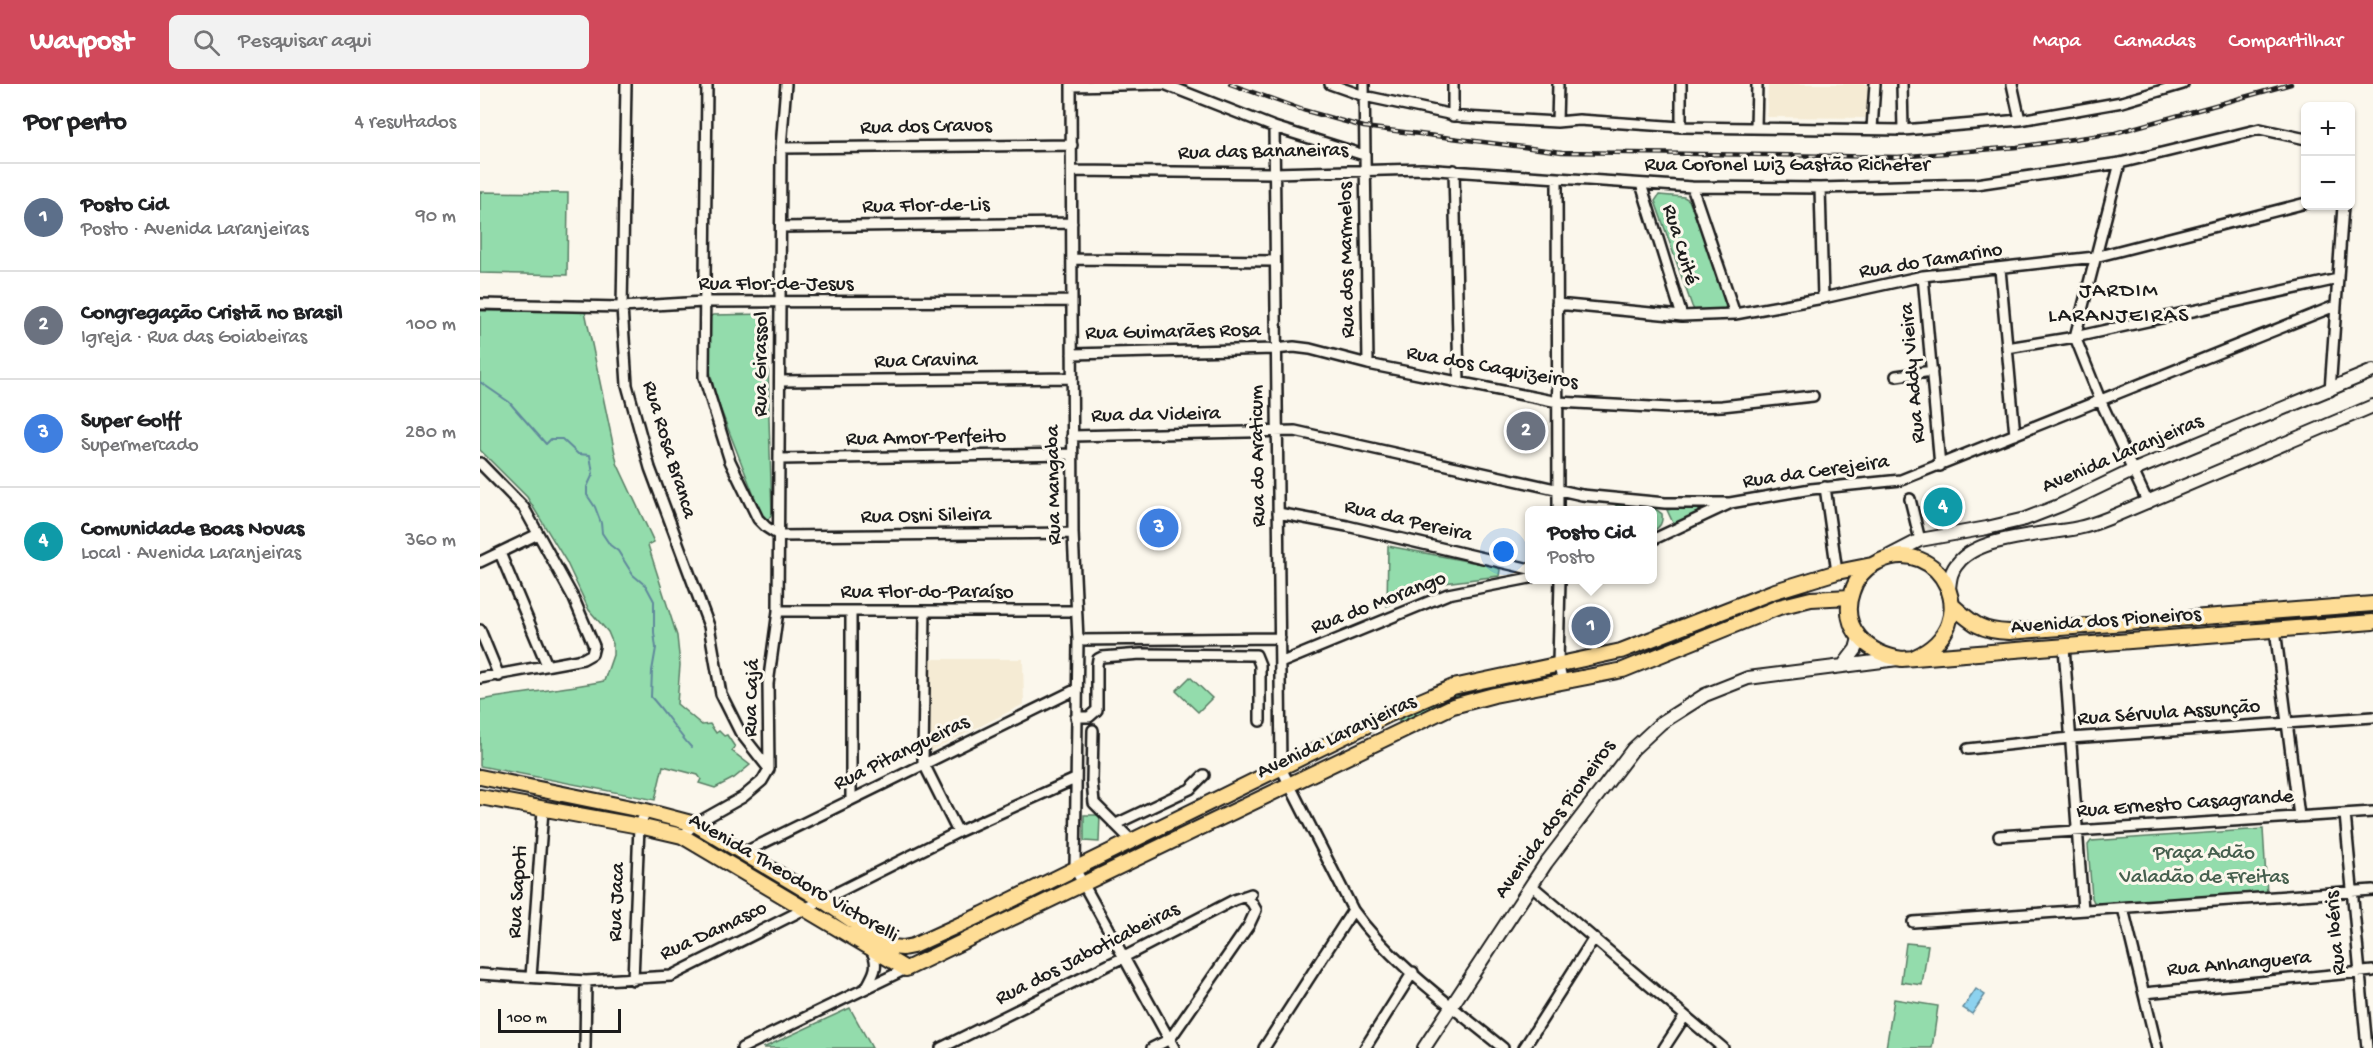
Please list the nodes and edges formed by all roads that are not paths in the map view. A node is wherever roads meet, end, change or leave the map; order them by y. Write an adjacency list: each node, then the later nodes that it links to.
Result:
1 (626, 84): 55 (street, Rua Rosa Branca)
2 (707, 84): 50 (street)
3 (786, 84): 27 (street, Rua Girassol)
4 (1164, 84): 15 (street); 20 (street)
5 (1330, 84): 16 (street)
6 (1364, 84): 16 (street, Rua dos Marmelos)
7 (1453, 84): 17 (street)
8 (1558, 84): 19 (street)
9 (1681, 84): 21 (street)
10 (1757, 84): 22 (street)
11 (1875, 84): 23 (street)
12 (1902, 84): 24 (street)
13 (2012, 84): 18 (street)
14 (2183, 84): 18 (street)
15 (1071, 85): 26 (street, Rua Mangaba)
16 (1364, 96): 17 (street); 28 (street, Rua dos Marmelos)
17 (1453, 116): 19 (street)
18 (2020, 120): 24 (street)
19 (1557, 122): 21 (street)
20 (1274, 127): 28 (street); 33 (street, Rua do Araticum)
21 (1681, 127): 22 (street)
22 (1756, 127): 23 (street)
23 (1872, 129): 24 (street)
24 (1903, 130)
25 (2301, 138): 29 (street, Rua Coronel Luiz Gastão Richeter)
26 (1072, 145): 27 (street, Rua dos Cravos); 32 (street, Rua Mangaba)
27 (781, 148): 41 (street, Rua Girassol)
28 (1364, 155): 30 (street, Rua dos Marmelos)
29 (2120, 164): 37 (street, Rua Coronel Luiz Gastão Richeter); 42 (street)
30 (1364, 169): 31 (street, Rua das Bananeiras); 33 (street, Rua das Bananeiras); 62 (street, Rua dos Marmelos)
31 (1454, 170): 34 (street, Rua Coronel Luiz Gastão Richeter); 68 (street)
32 (1072, 171): 33 (street, Rua das Bananeiras); 40 (street, Rua Mangaba)
33 (1274, 173): 44 (street, Rua do Araticum)
34 (1557, 179): 35 (street, Rua Coronel Luiz Gastão Richeter); 53 (street)
35 (1641, 184): 36 (street, Rua Coronel Luiz Gastão Richeter); 57 (street, Rua Cuité)
36 (1692, 187): 37 (street, Rua Coronel Luiz Gastão Richeter); 56 (street, Rua Cuité)
37 (1820, 188): 48 (street)
38 (2301, 204): 42 (street, Rua do Tamarino)
39 (2343, 210): 47 (street)
40 (1072, 223): 41 (street, Rua Flor-de-Lis); 43 (street, Rua Mangaba)
41 (781, 227): 52 (street, Rua Girassol)
42 (2095, 257): 45 (street, Rua do Tamarino); 58 (street)
43 (1072, 259): 44 (street); 49 (street, Rua Mangaba)
44 (1275, 261): 60 (street, Rua do Araticum)
45 (2000, 269): 46 (street, Rua do Tamarino); 59 (street)
46 (1923, 276): 48 (street, Rua do Tamarino); 63 (street, Rua Addy Vieira)
47 (2338, 279): 54 (street); 58 (street)
48 (1823, 298): 56 (street, Rua do Tamarino)
49 (1072, 301): 52 (street, Rua Flor-de-Jesus); 61 (street, Rua Mangaba)
50 (703, 302): 52 (street, Rua Flor-de-Jesus); 55 (street, Rua Flor-de-Jesus); 91 (street)
51 (480, 304): 55 (street, Rua Flor-de-Jesus)
52 (780, 304): 67 (street, Rua Girassol)
53 (1557, 304): 57 (street, Rua do Tamarino); 71 (street)
54 (2335, 306): 69 (street); 72 (street, Rua da Cerejeira)
55 (622, 307): 134 (street, Rua Rosa Branca)
56 (1735, 314): 57 (street, Rua do Tamarino)
57 (1682, 316)
58 (2075, 336): 59 (street); 72 (street)
59 (2007, 348): 75 (street)
60 (1275, 349): 61 (street, Rua Guimarães Rosa); 62 (street, Rua dos Caquizeiros); 74 (street, Rua do Araticum)
61 (1072, 354): 66 (street, Rua Mangaba)
62 (1368, 364): 68 (street, Rua dos Caquizeiros)
63 (1932, 371): 65 (street); 80 (street, Rua Addy Vieira)
64 (2373, 371): 69 (street, Avenida Laranjeiras)
65 (1896, 376)
66 (1072, 378): 67 (street, Rua Cravina); 76 (street, Rua Mangaba)
67 (780, 381): 78 (street, Rua Girassol)
68 (1458, 382): 71 (street, Rua dos Caquizeiros)
69 (2330, 391): 81 (street, Avenida Laranjeiras)
70 (1813, 396): 71 (street, Rua dos Caquizeiros)
71 (1558, 402): 83 (street)
72 (2101, 402): 75 (street, Rua da Cerejeira); 81 (street)
73 (2373, 406): 86 (street)
74 (1276, 432): 76 (street, Rua da Videira); 83 (street, Rua da Cerejeira); 88 (street, Rua do Araticum)
75 (2015, 435): 80 (street, Rua da Cerejeira)
76 (1072, 436): 77 (street, Rua Mangaba)
77 (1072, 454): 78 (street, Rua Amor-Perfeito); 89 (street, Rua Mangaba)
78 (780, 459): 91 (street, Rua Girassol)
79 (480, 463): 90 (street)
80 (1940, 466): 82 (street, Rua da Cerejeira)
81 (2132, 471): 86 (street); 93 (street, Avenida Laranjeiras)
82 (1825, 487): 85 (street, Rua da Cerejeira); 98 (street)
83 (1557, 490): 85 (street, Rua da Cerejeira); 87 (street)
84 (1910, 499): 93 (street)
85 (1730, 503): 92 (street)
86 (2148, 503): 101 (street)
87 (1558, 506)
88 (1278, 513): 97 (street, Rua da Pereira); 112 (street, Rua do Araticum)
89 (1073, 533): 91 (street, Rua Osni Sileira); 108 (street, Rua Mangaba)
90 (538, 534): 94 (street); 119 (street)
91 (780, 536): 105 (street, Rua Cajá)
92 (1657, 538)
93 (1920, 540): 96 (street, Avenida Laranjeiras)
94 (500, 553): 95 (street); 119 (street)
95 (480, 562)
96 (1878, 562): 98 (main road, Avenida Laranjeiras); 101 (main road); 102 (main road)
97 (1525, 568)
98 (1837, 572): 118 (main road, Avenida Laranjeiras)
99 (1525, 579): 117 (street, Rua do Morango)
100 (1560, 584): 118 (street)
101 (1949, 589): 104 (main road)
102 (1850, 597): 113 (main road); 123 (main road, Avenida Laranjeiras)
103 (2373, 604): 104 (main road, Avenida dos Pioneiros)
104 (1952, 605): 116 (main road)
105 (778, 611): 106 (street, Rua Flor-do-Paraíso); 134 (street, Rua Cajá)
106 (851, 611): 107 (street, Rua Flor-do-Paraíso); 140 (street)
107 (925, 611): 108 (street, Rua Flor-do-Paraíso); 132 (street)
108 (1076, 611): 114 (street, Rua Mangaba)
109 (2373, 622): 110 (main road, Avenida dos Pioneiros)
110 (2275, 629): 115 (main road, Avenida dos Pioneiros); 128 (street)
111 (480, 630): 121 (street)
112 (1280, 638): 114 (street); 117 (street, Rua do Araticum)
113 (1859, 638): 116 (main road); 120 (street)
114 (1078, 639): 124 (street, Rua Mangaba)
115 (2064, 647): 116 (main road, Avenida dos Pioneiros); 130 (street)
116 (1908, 658): 120 (street, Avenida dos Pioneiros)
117 (1280, 663): 133 (street, Rua do Araticum)
118 (1558, 663): 123 (street); 133 (main road, Avenida Laranjeiras)
119 (547, 665): 121 (street)
120 (1843, 666): 157 (street, Avenida dos Pioneiros)
121 (499, 676): 122 (street)
122 (480, 678)
123 (1563, 682): 138 (main road, Avenida Laranjeiras)
124 (1077, 689): 125 (street, Rua Mangaba); 132 (street, Rua Pitangueiras)
125 (1076, 717): 127 (street); 137 (street, Rua Mangaba)
126 (2373, 717): 128 (street, Rua Sérvula Assunção)
127 (1260, 721)
128 (2287, 724): 130 (street, Rua Sérvula Assunção); 145 (street)
129 (1094, 730): 147 (street)
130 (2070, 738): 131 (street, Rua Sérvula Assunção); 149 (street)
131 (1968, 749)
132 (923, 762): 140 (street, Rua Pitangueiras); 150 (street)
133 (1281, 768): 138 (street, Rua do Araticum); 153 (main road, Avenida Laranjeiras)
134 (769, 769): 146 (street)
135 (1204, 774): 147 (street)
136 (480, 777): 142 (main road, Avenida Theodoro Victorelli)
137 (1076, 779): 150 (street, Rua Damasco); 155 (street, Rua Mangaba)
138 (1289, 784): 156 (main road, Avenida Laranjeiras); 163 (street, Rua do Araticum)
139 (480, 797): 141 (main road, Avenida Theodoro Victorelli)
140 (851, 799): 154 (street, Rua Pitangueiras)
141 (543, 810): 148 (main road, Avenida Theodoro Victorelli); 175 (street, Rua Sapoti)
142 (646, 811): 146 (main road, Avenida Theodoro Victorelli); 148 (street)
143 (2373, 812): 144 (street, Rua Ernesto Casagrande)
144 (2345, 814): 145 (street, Rua Ernesto Casagrande); 159 (street, Rua Ibéris)
145 (2299, 816): 149 (street, Rua Ernesto Casagrande)
146 (695, 824): 151 (street); 154 (main road, Avenida Theodoro Victorelli)
147 (1116, 824): 153 (street)
148 (639, 826): 151 (main road, Avenida Theodoro Victorelli); 176 (street, Rua Jaca)
149 (2077, 831): 152 (street, Rua Ernesto Casagrande); 164 (street)
150 (957, 832): 160 (street, Rua Damasco)
151 (682, 836): 162 (main road, Avenida Theodoro Victorelli)
152 (1999, 836)
153 (1132, 841): 155 (main road, Avenida Laranjeiras)
154 (743, 853): 160 (main road, Avenida Theodoro Victorelli)
155 (1075, 869): 156 (street); 168 (main road, Avenida Laranjeiras)
156 (1083, 883): 169 (street); 170 (main road, Avenida Laranjeiras)
157 (1531, 885): 166 (street); 180 (street, Avenida dos Pioneiros)
158 (2373, 890): 159 (street)
159 (2352, 892): 161 (street); 173 (street, Rua Ibéris)
160 (822, 900): 162 (street, Rua Damasco); 168 (main road, Avenida Theodoro Victorelli)
161 (2123, 908): 164 (street); 179 (street)
162 (805, 909): 167 (main road, Avenida Theodoro Victorelli); 176 (street, Rua Damasco)
163 (1353, 909): 172 (street, Rua do Araticum); 188 (street)
164 (2083, 910): 165 (street)
165 (1913, 922)
166 (1594, 938): 181 (street); 192 (street)
167 (870, 947): 170 (main road, Avenida Theodoro Victorelli); 178 (street)
168 (891, 947)
169 (1124, 957): 182 (street); 182 (street, Rua dos Jaboticabeiras); 186 (street, Rua dos Jaboticabeiras)
170 (906, 969): 178 (street, Avenida Laranjeiras)
171 (2373, 971): 173 (street, Rua Anhanguera)
172 (1413, 972): 180 (street, Rua do Araticum); 189 (street)
173 (2358, 972): 179 (street, Rua Anhanguera); 196 (street, Rua Ibéris)
174 (480, 974): 175 (street, Rua Damasco)
175 (531, 977): 177 (street, Rua Damasco)
176 (633, 980): 177 (street, Rua Damasco)
177 (586, 981): 184 (street)
178 (866, 988): 183 (street, Avenida Laranjeiras)
179 (2144, 993): 195 (street)
180 (1452, 1006): 190 (street, Avenida dos Pioneiros); 191 (street, Rua do Araticum)
181 (1685, 1016): 193 (street); 194 (street)
182 (1172, 1044): 187 (street)
183 (755, 1045): 185 (street, Avenida Laranjeiras)
184 (585, 1048)
185 (742, 1048)
186 (941, 1048)
187 (1152, 1048)
188 (1264, 1048)
189 (1365, 1048)
190 (1424, 1048)
191 (1503, 1048)
192 (1524, 1048)
193 (1664, 1048)
194 (1723, 1048)
195 (2157, 1048)
196 (2367, 1048)

